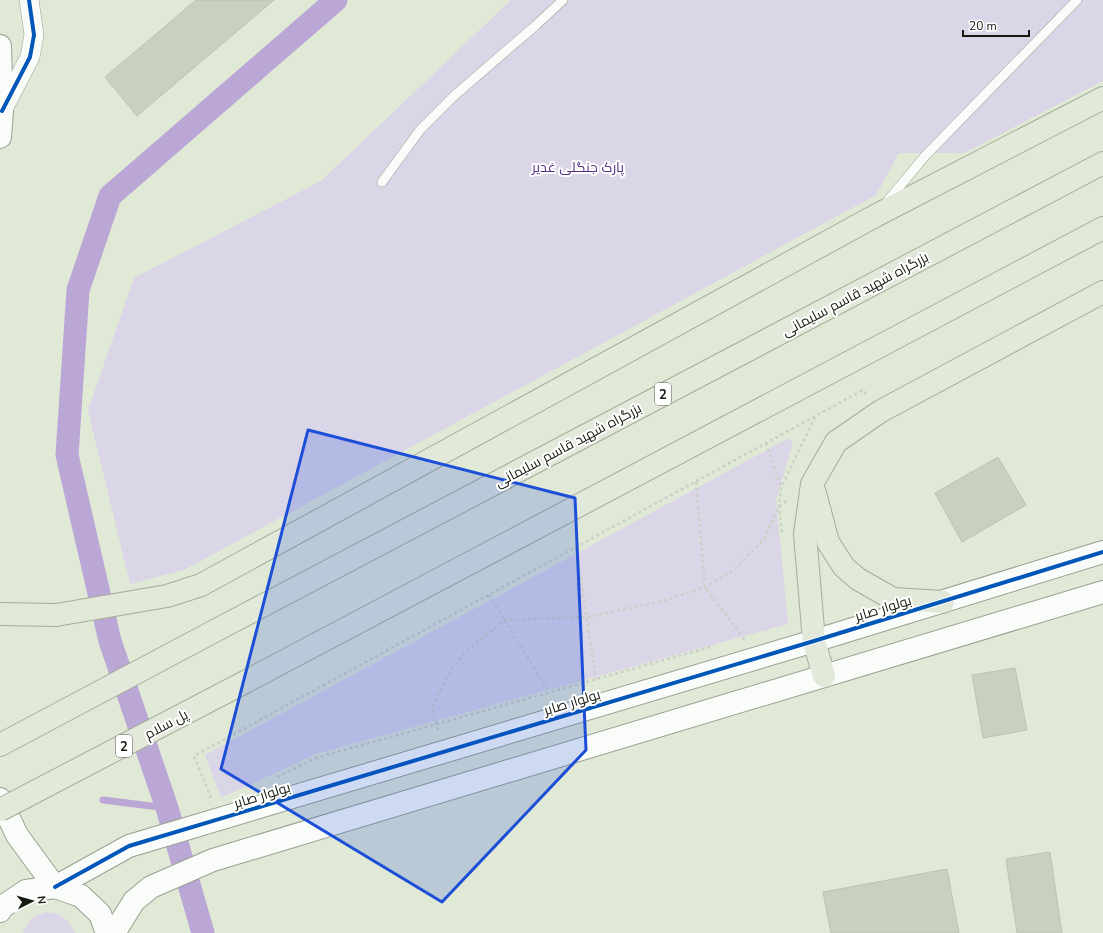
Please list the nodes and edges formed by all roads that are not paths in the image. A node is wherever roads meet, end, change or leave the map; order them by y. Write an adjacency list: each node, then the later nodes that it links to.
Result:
1 (29, 0): 6 (street)
2 (563, 0): 9 (lane)
3 (1077, 0): 10 (lane)
4 (0, 46): 6 (street)
5 (1103, 98): 10 (highway)
6 (2, 111): 7 (street)
7 (0, 137)
8 (1103, 163): 20 (highway, بزرگراه شهید قاسم سلیمانی / 2)
9 (382, 182)
10 (875, 216): 17 (highway)
11 (1103, 228): 22 (highway, پل سلام / 2, bridge)
12 (1103, 292): 13 (highway)
13 (812, 484): 16 (highway); 18 (highway)
14 (1103, 552): 16 (street, بولوار صابر)
15 (1103, 592): 19 (street)
16 (943, 602): 18 (street, بولوار صابر)
17 (0, 614)
18 (814, 641): 19 (highway); 23 (street, بولوار صابر)
19 (824, 676): 26 (street)
20 (0, 745)
21 (0, 800): 23 (street)
22 (0, 810)
23 (55, 887): 24 (street); 25 (street)
24 (1, 905)
25 (107, 933)
26 (114, 933)

